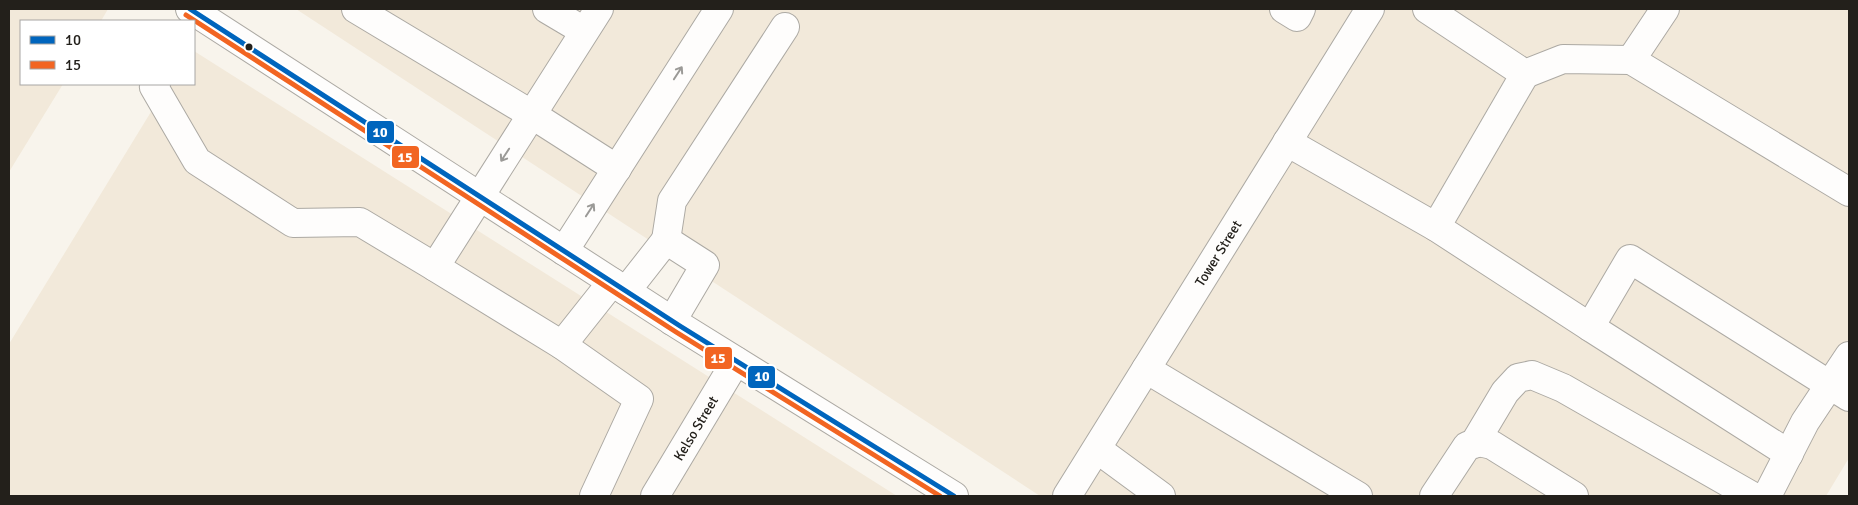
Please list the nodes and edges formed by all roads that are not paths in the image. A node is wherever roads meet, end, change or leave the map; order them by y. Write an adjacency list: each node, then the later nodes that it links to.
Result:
1 (356, 9): 16 (street)
2 (547, 9): 12 (street)
3 (598, 9): 12 (street)
4 (719, 9): 18 (street, one-way to 4)
5 (1284, 9): 6 (street)
6 (1301, 9)
7 (1370, 9): 17 (street, Tower Street)
8 (1427, 9): 14 (street)
9 (1666, 9): 13 (street)
10 (190, 13): 20 (street)
11 (785, 26): 22 (street)
12 (584, 31): 16 (street)
13 (1631, 60): 14 (street); 19 (street)
14 (1525, 74): 21 (street)
15 (155, 85): 24 (street)
16 (531, 114): 18 (street); 20 (street, one-way to 20)
17 (1287, 142): 21 (street); 31 (street, Tower Street)
18 (617, 169): 23 (street, one-way to 18)
19 (1849, 192)
20 (479, 196): 23 (street); 24 (street)
21 (1436, 227): 27 (street)
22 (666, 240): 25 (street); 26 (street)
23 (564, 251): 25 (street)
24 (435, 267): 28 (street)
25 (619, 286): 26 (street); 28 (street)
26 (672, 321): 30 (street)
27 (1590, 326): 32 (street); 35 (street)
28 (562, 345): 36 (street)
29 (1849, 356): 32 (street)
30 (736, 361): 37 (street, Kelso Street); 38 (street)
31 (1146, 369): 34 (street, Tower Street); 41 (street)
32 (1840, 391): 35 (street)
33 (1474, 444): 42 (street); 43 (street); 44 (street)
34 (1097, 449): 39 (street, Tower Street); 40 (street)
35 (1789, 454): 45 (street)
36 (594, 496)
37 (655, 496)
38 (954, 496)
39 (1067, 496)
40 (1161, 496)
41 (1358, 496)
42 (1434, 496)
43 (1574, 496)
44 (1752, 496)
45 (1767, 496)

